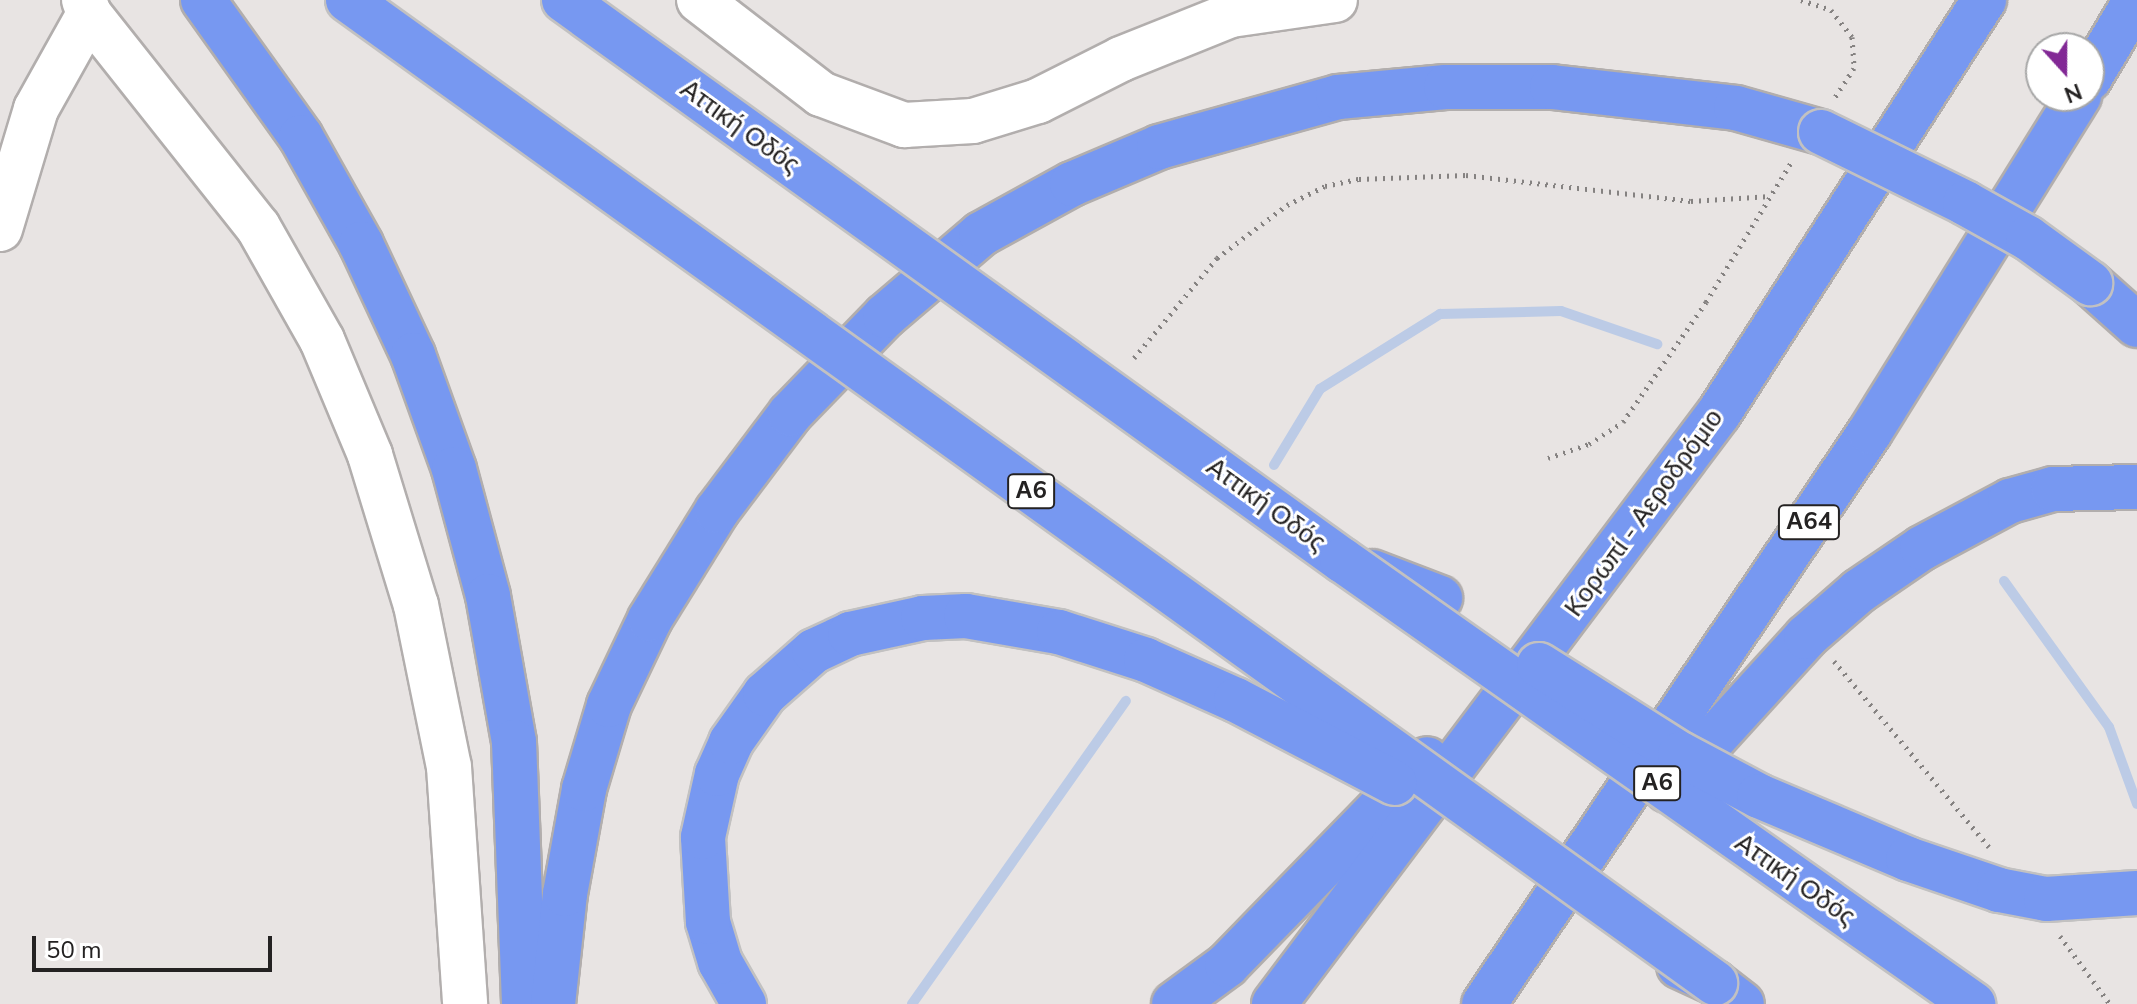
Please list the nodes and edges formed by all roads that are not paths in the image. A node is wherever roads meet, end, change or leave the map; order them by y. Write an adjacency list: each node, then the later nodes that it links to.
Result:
1 (203, 0): 20 (highway)
2 (348, 0): 18 (highway, Α6, bridge)
3 (564, 0): 14 (highway, Αττική Οδός / Α6, bridge)
4 (699, 0): 5 (street)
5 (1335, 0)
6 (1984, 0): 15 (highway, Κορωπί - Αεροδρόμιο)
7 (2136, 0): 9 (highway)
8 (86, 7): 11 (street); 19 (street)
9 (2105, 52)
10 (2069, 112): 17 (highway, Α64)
11 (0, 229)
12 (2137, 325): 21 (highway, bridge)
13 (2137, 487): 17 (highway)
14 (1342, 560): 16 (highway, bridge); 26 (highway, Αττική Οδός / Α6, bridge)
15 (1596, 581): 23 (highway); 24 (highway, Κορωπί - Αεροδρόμιο)
16 (2137, 893)
17 (1528, 941): 25 (highway, Α64)
18 (1728, 993): 22 (highway, bridge)
19 (465, 1004)
20 (524, 1004)
21 (553, 1004)
22 (744, 1004)
23 (1174, 1004)
24 (1274, 1004)
25 (1484, 1004)
26 (1973, 1004)

